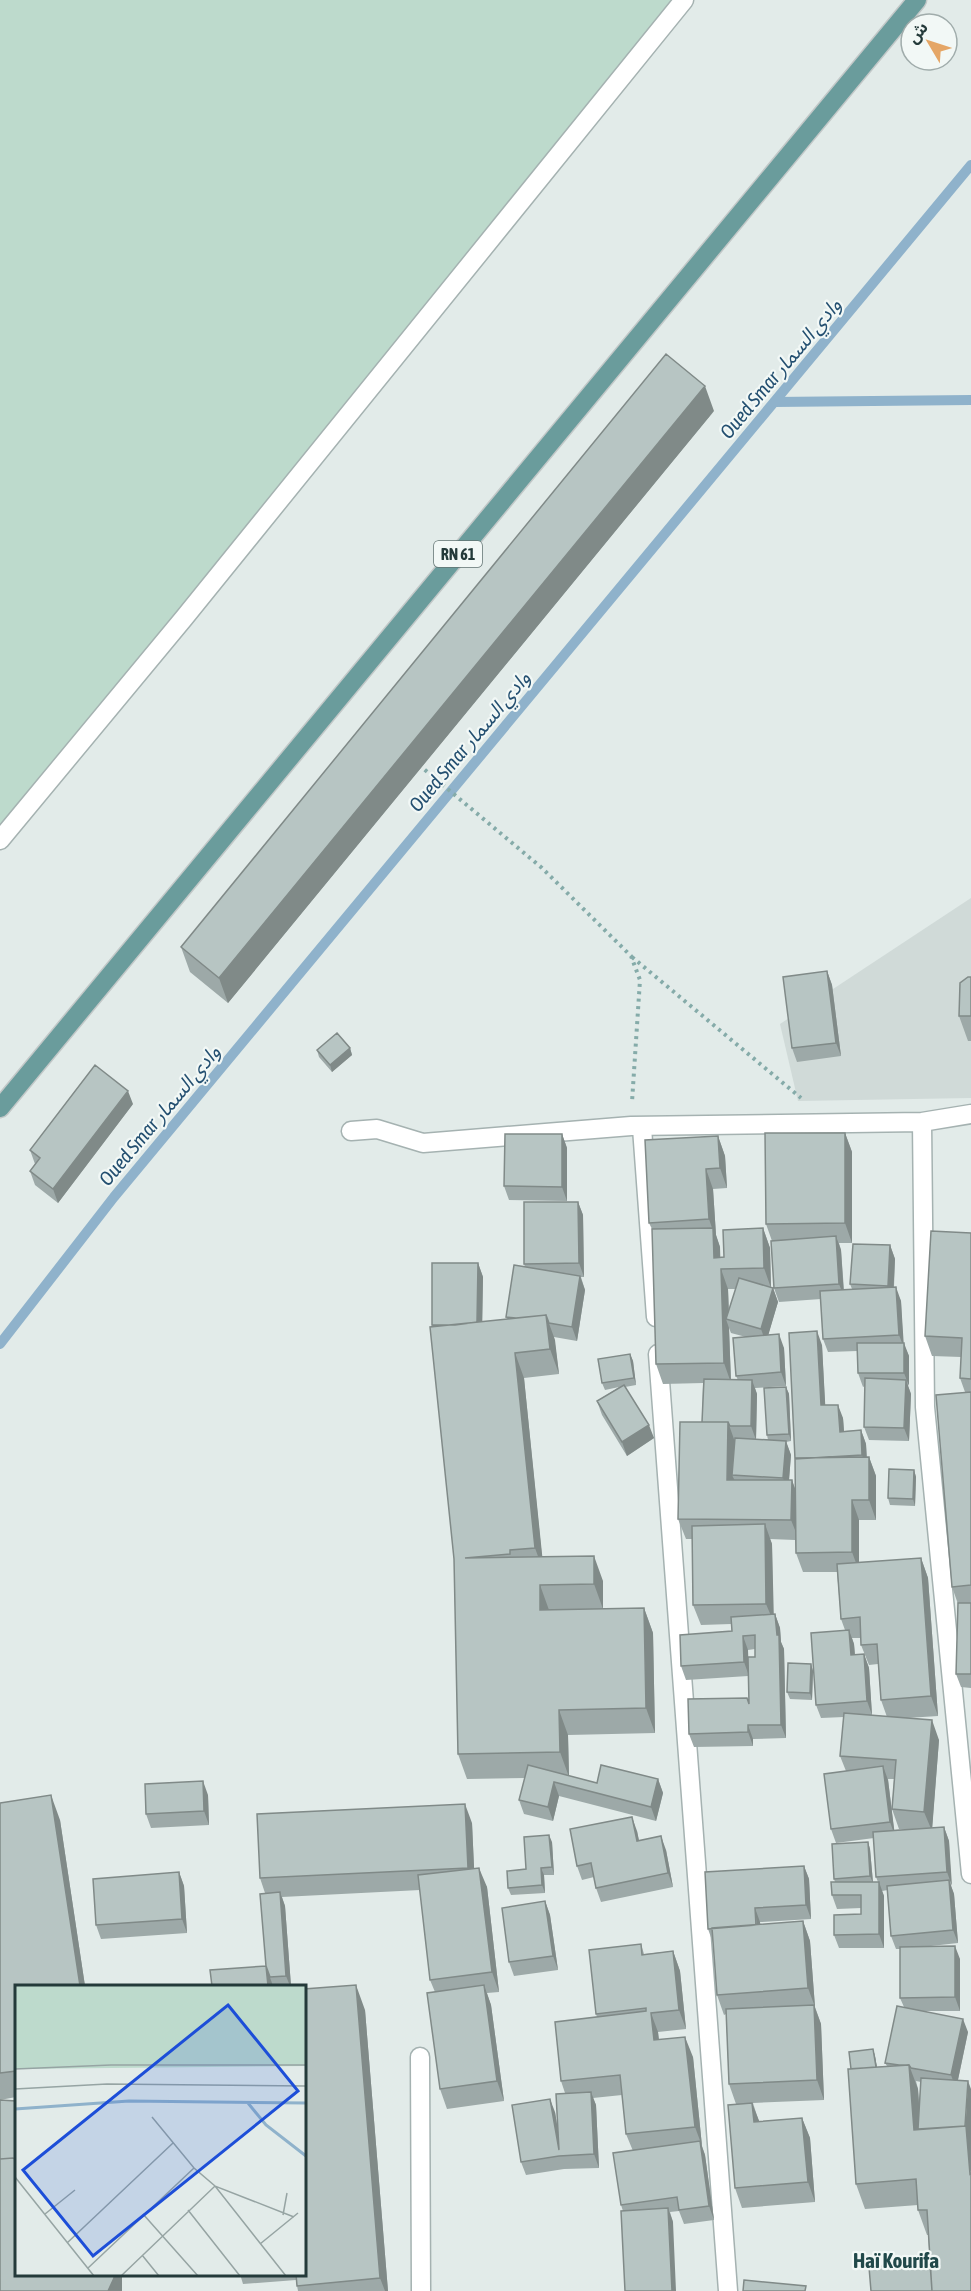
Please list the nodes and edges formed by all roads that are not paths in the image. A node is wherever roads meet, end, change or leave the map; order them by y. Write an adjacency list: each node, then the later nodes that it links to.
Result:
1 (684, 0): 3 (street)
2 (917, 0): 4 (main road, RN 61)
3 (0, 840)
4 (0, 1108)
5 (971, 1114): 6 (street)
6 (922, 1122): 7 (street); 9 (street)
7 (636, 1127): 8 (street); 13 (street)
8 (351, 1131)
9 (963, 1725): 10 (street)
10 (971, 1874)
11 (420, 2056): 12 (street)
12 (420, 2291)
13 (728, 2291)

